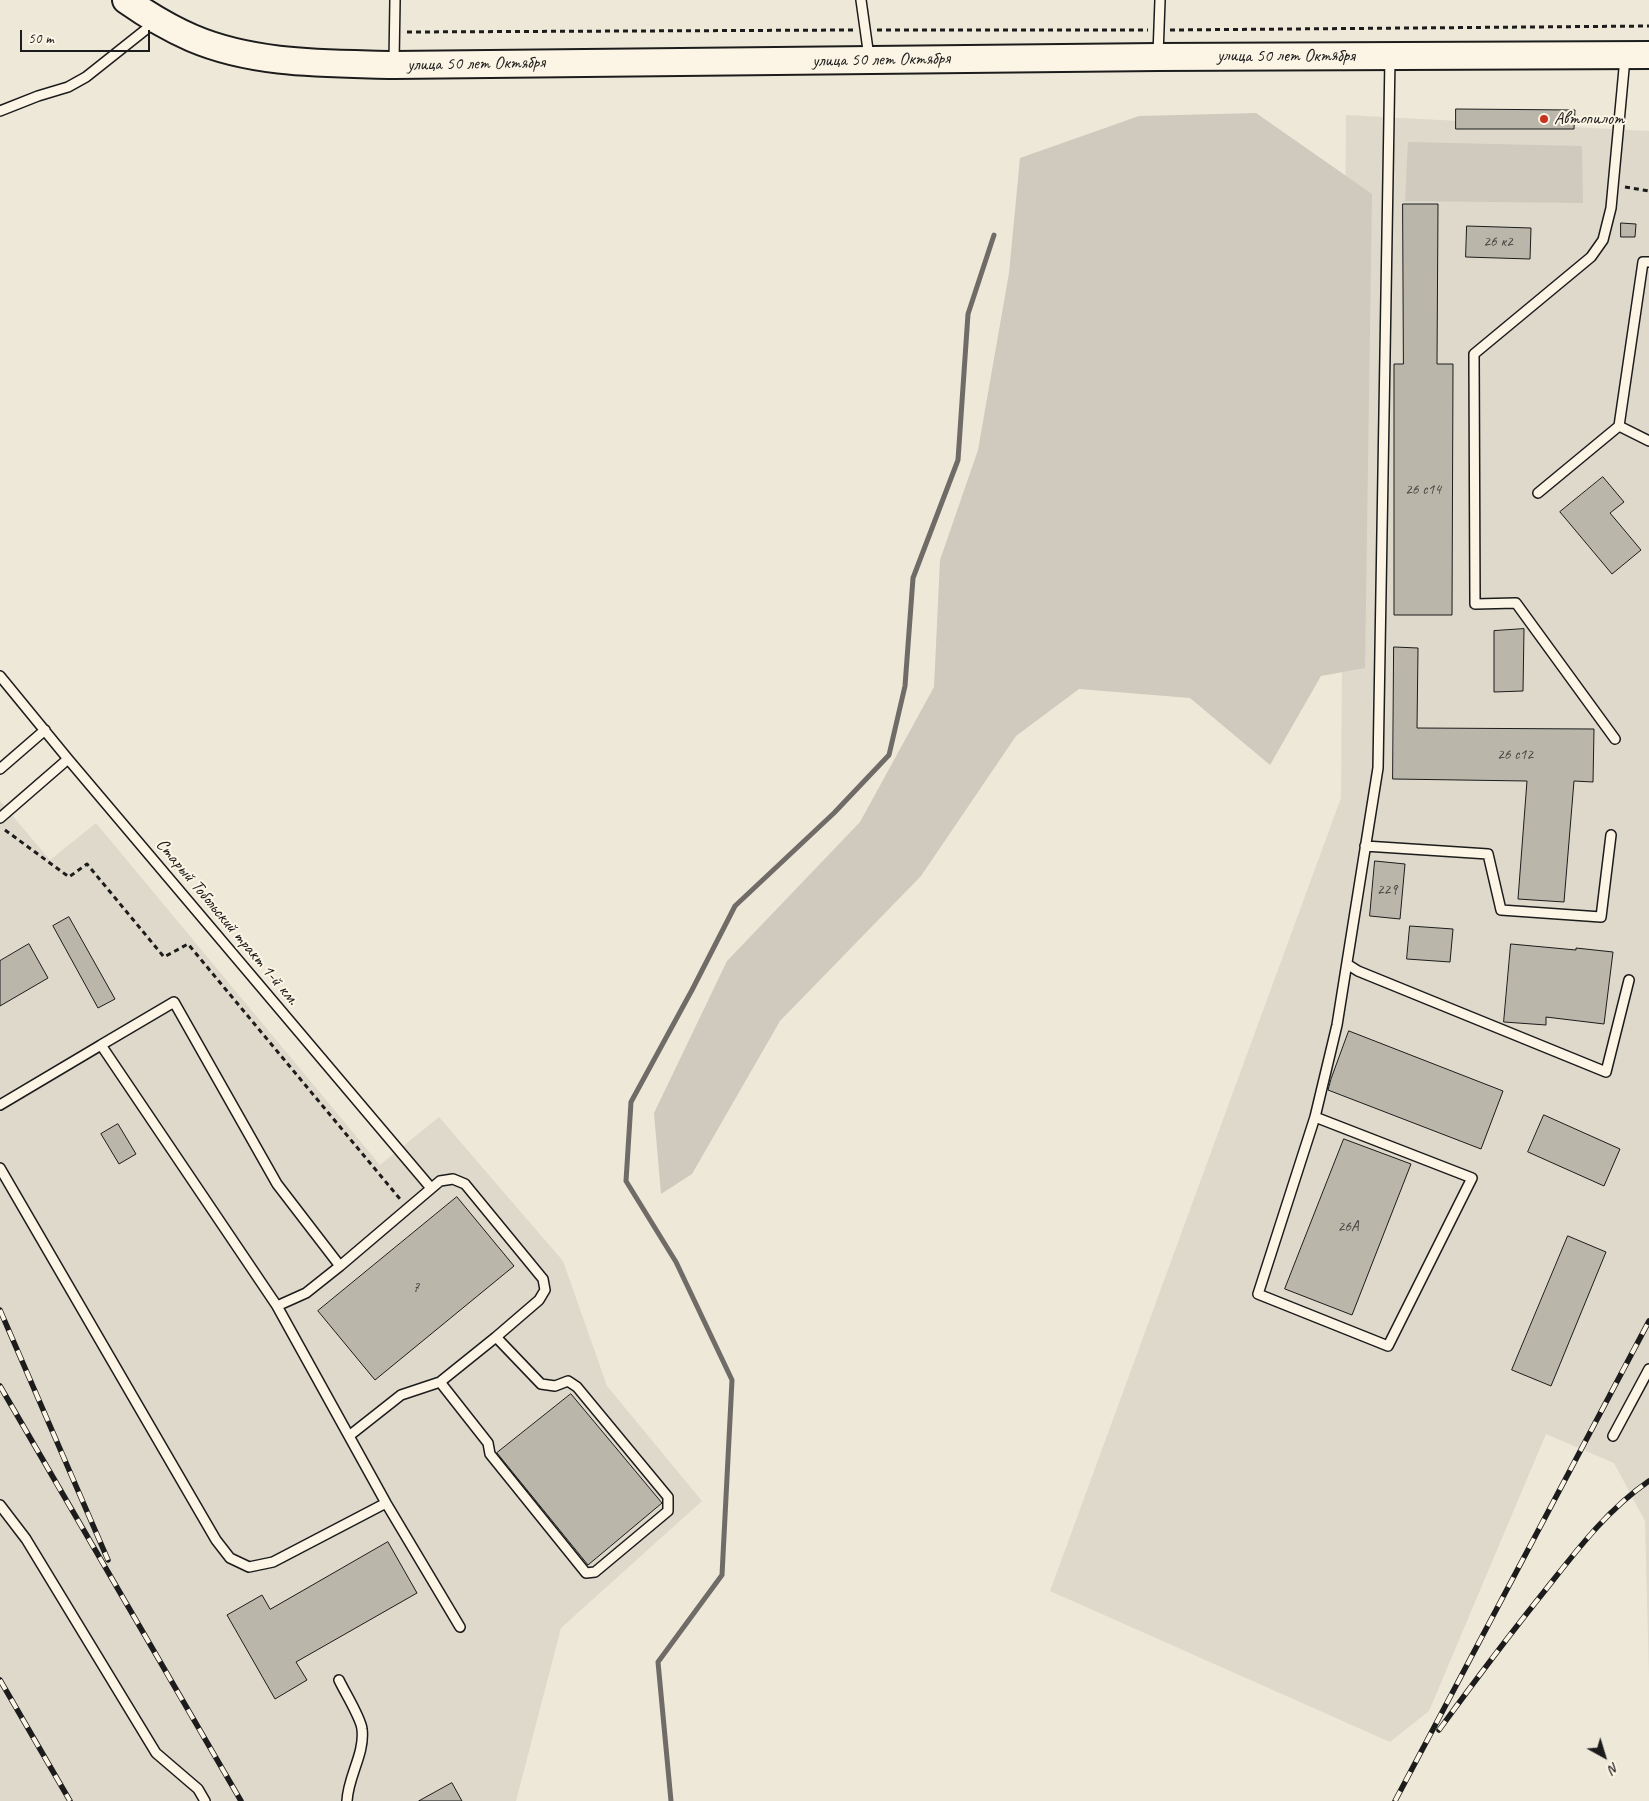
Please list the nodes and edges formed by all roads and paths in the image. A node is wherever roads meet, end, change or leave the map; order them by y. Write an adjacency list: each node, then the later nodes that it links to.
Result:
1 (126, 0): 5 (main road, улица 50 лет Октября)
2 (395, 0): 9 (lane)
3 (861, 0): 7 (lane)
4 (1160, 0): 8 (lane)
5 (158, 20): 14 (main road, улица 50 лет Октября); 15 (lane)
6 (1649, 26): 8 (path)
7 (865, 30): 8 (path); 9 (path); 13 (lane)
8 (1159, 30): 12 (lane)
9 (395, 32): 14 (lane)
10 (1390, 56): 11 (main road, улица 50 лет Октября); 12 (main road, улица 50 лет Октября); 30 (lane)
11 (1637, 56): 16 (lane)
12 (1158, 57): 13 (main road, улица 50 лет Октября)
13 (869, 60): 14 (main road, улица 50 лет Октября)
14 (394, 64)
15 (0, 111)
16 (1614, 184): 17 (path); 24 (lane)
17 (1649, 191)
18 (1649, 262): 19 (lane)
19 (1620, 426): 20 (lane); 21 (lane)
20 (1649, 441)
21 (1538, 493)
22 (0, 676): 23 (lane, Старый Тобольский тракт 1-й км.)
23 (45, 730): 25 (lane, Старый Тобольский тракт 1-й км.); 26 (lane)
24 (1615, 739)
25 (68, 759): 27 (lane); 37 (lane, Старый Тобольский тракт 1-й км.)
26 (0, 769)
27 (0, 818)
28 (0, 826): 38 (path)
29 (1611, 834): 30 (lane)
30 (1366, 846): 31 (lane)
31 (1347, 964): 32 (lane); 35 (lane)
32 (1629, 980)
33 (101, 1045): 34 (lane); 39 (lane); 40 (lane)
34 (0, 1105)
35 (1315, 1117): 35 (lane)
36 (0, 1168): 46 (lane)
37 (431, 1188): 38 (lane); 41 (lane)
38 (407, 1208): 39 (lane)
39 (340, 1266): 40 (lane)
40 (278, 1306): 44 (lane)
41 (496, 1337): 43 (lane); 43 (lane)
42 (1649, 1369): 45 (lane)
43 (440, 1382): 44 (lane)
44 (349, 1436): 46 (lane)
45 (1613, 1436)
46 (386, 1503): 48 (lane)
47 (0, 1505): 50 (lane)
48 (460, 1627)
49 (339, 1680): 51 (lane)
50 (205, 1801)
51 (346, 1801)

